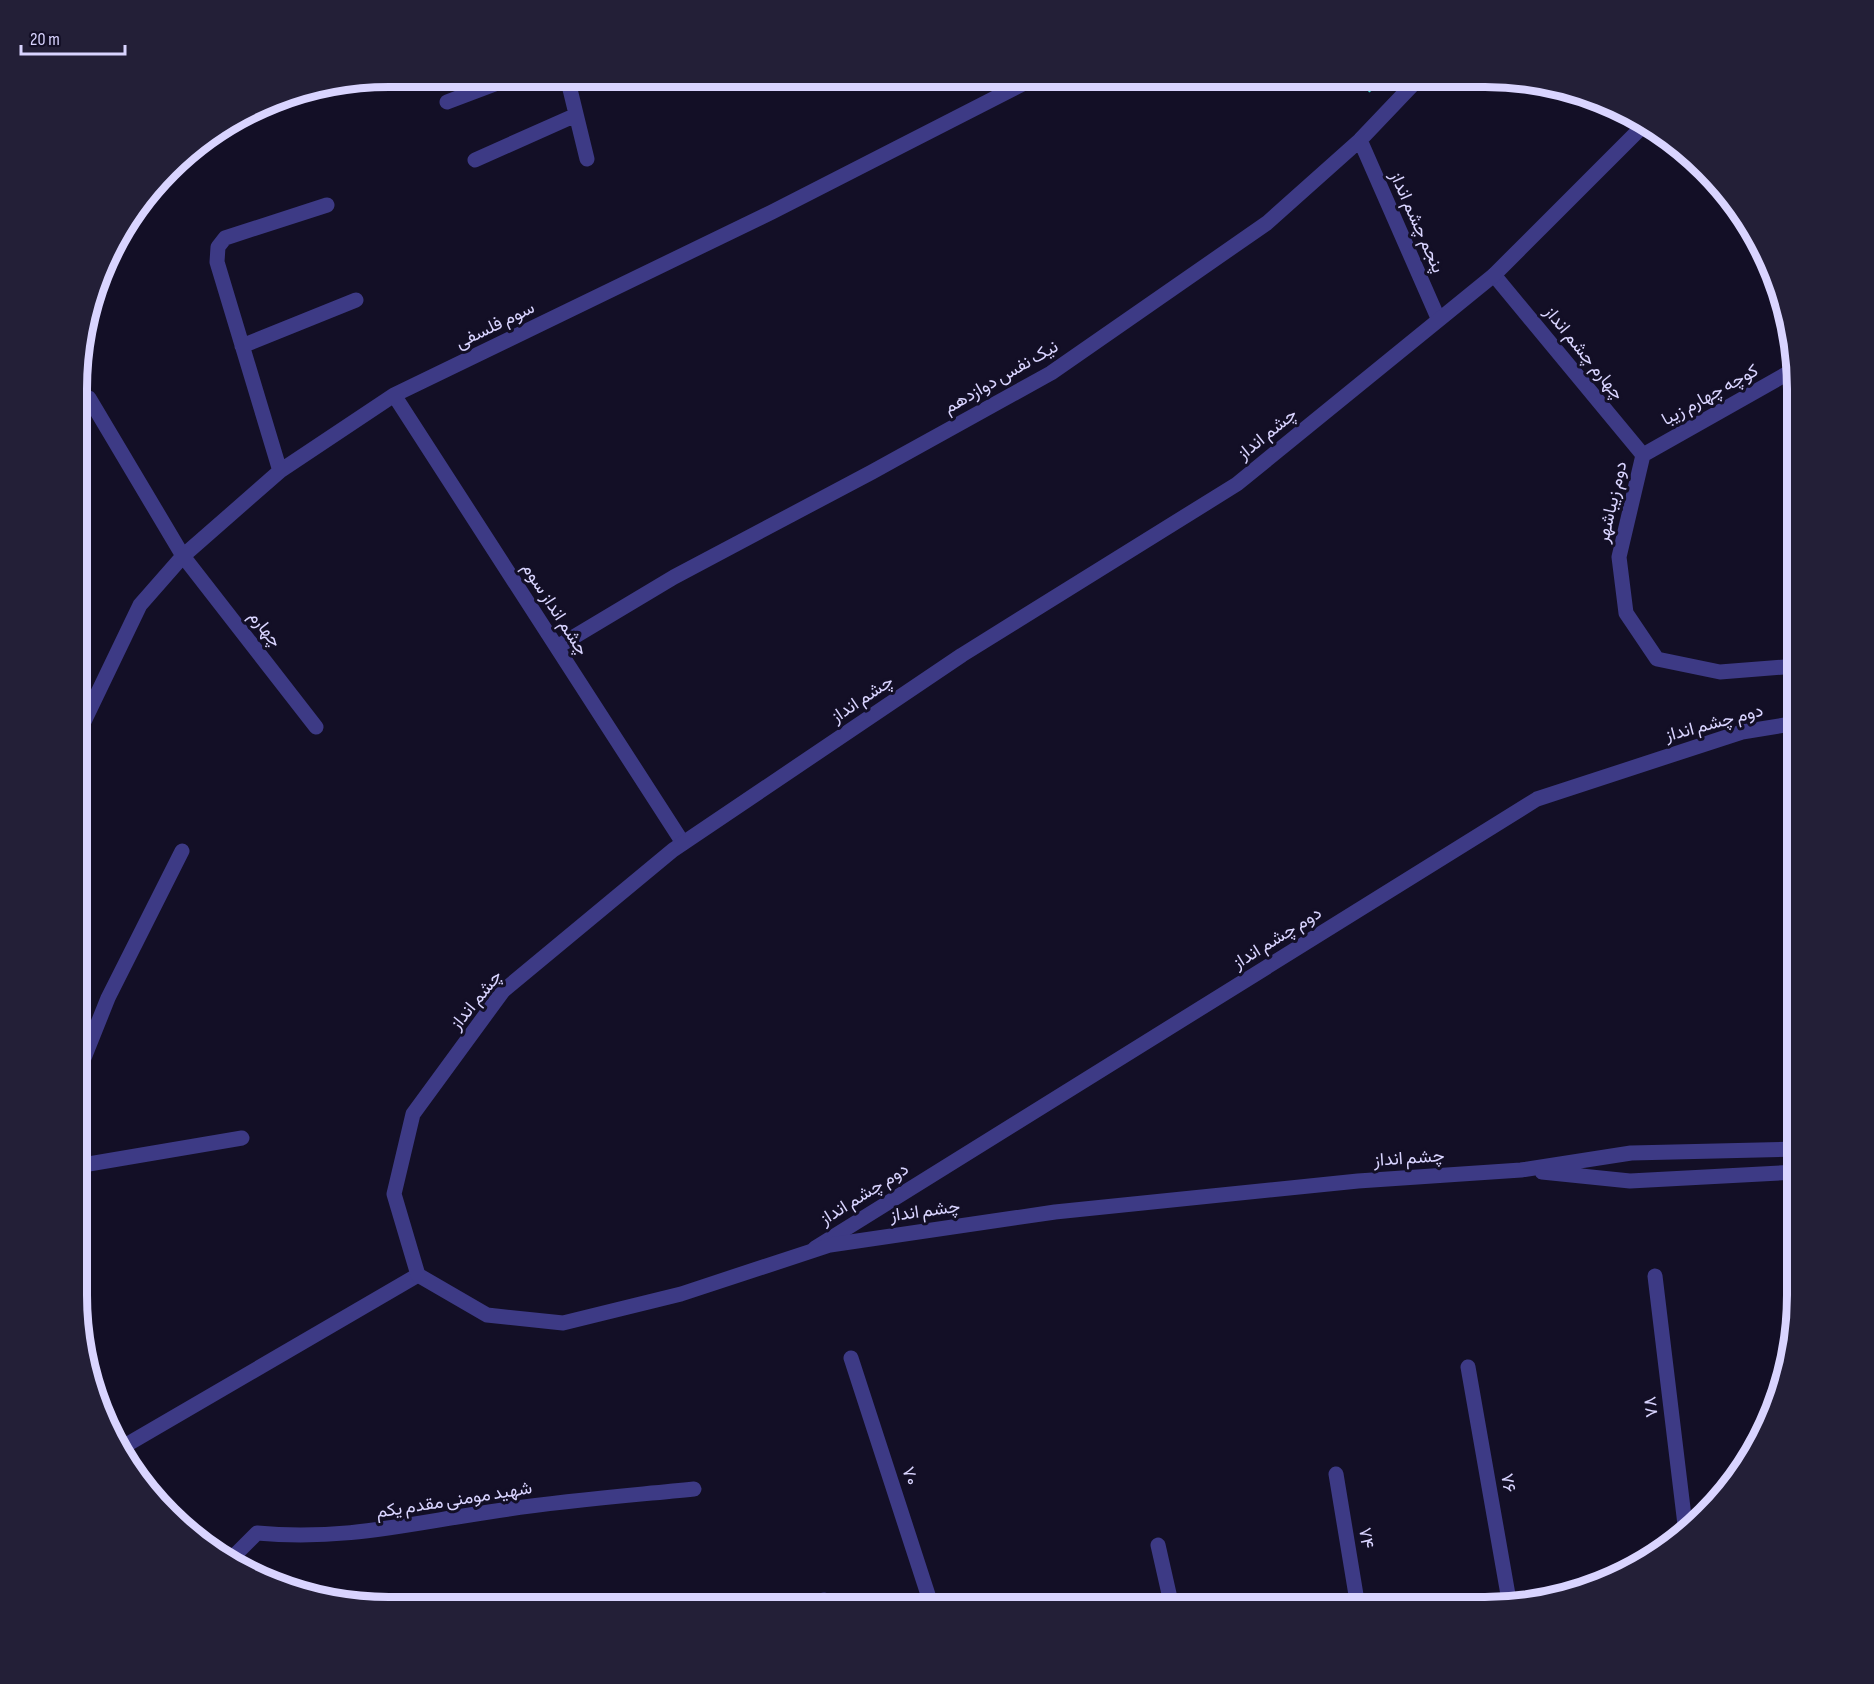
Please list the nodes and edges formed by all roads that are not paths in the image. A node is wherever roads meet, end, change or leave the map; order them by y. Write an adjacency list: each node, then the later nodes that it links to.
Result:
1 (487, 87): 5 (street)
2 (569, 87): 6 (street)
3 (1016, 87): 17 (street, سوم فلسفی)
4 (1410, 87): 8 (street, نیک نفس دوازدهم)
5 (447, 102)
6 (576, 115): 9 (street); 10 (street)
7 (1640, 129): 12 (street, چشم انداز)
8 (1360, 140): 14 (street, پنجم چشم انداز); 22 (street, نیک نفس دوازدهم)
9 (475, 159)
10 (587, 159)
11 (327, 205): 15 (street)
12 (1494, 275): 14 (street, چشم انداز); 19 (street, چهارم چشم انداز)
13 (356, 300): 15 (street)
14 (1438, 318): 27 (street, چشم انداز)
15 (242, 346): 20 (street)
16 (1786, 374): 19 (street, کوچه چهارم زیبا)
17 (394, 395): 20 (street, سوم فلسفی); 22 (street, چشم انداز سوم)
18 (89, 398): 21 (street, چهارم)
19 (1643, 455): 23 (street, دوم زیباشهر)
20 (280, 471): 21 (street, سوم فلسفی)
21 (183, 556): 24 (street, سوم فلسفی); 26 (street, چهارم)
22 (557, 647): 27 (street, چشم انداز سوم)
23 (1787, 667)
24 (87, 715)
25 (1787, 725): 35 (street, دوم چشم انداز)
26 (316, 726)
27 (683, 843): 36 (street, چشم انداز)
28 (182, 851): 29 (street)
29 (87, 1050)
30 (242, 1138): 32 (street)
31 (1787, 1149): 33 (street, چشم انداز)
32 (87, 1164)
33 (1521, 1170): 34 (street, چشم انداز); 35 (street, چشم انداز)
34 (1787, 1172)
35 (806, 1253): 36 (street, چشم انداز)
36 (418, 1275): 40 (street)
37 (1655, 1276): 43 (street, ۷۸)
38 (851, 1358): 47 (street, ۷۰)
39 (1468, 1367): 46 (street, ۷۶)
40 (126, 1445)
41 (1336, 1474): 49 (street, ۷۴)
42 (694, 1489): 45 (street, شهید مومنی مقدم یکم)
43 (1685, 1521)
44 (1158, 1545): 48 (street)
45 (235, 1555)
46 (1507, 1596)
47 (929, 1597)
48 (1170, 1597)
49 (1356, 1597)

